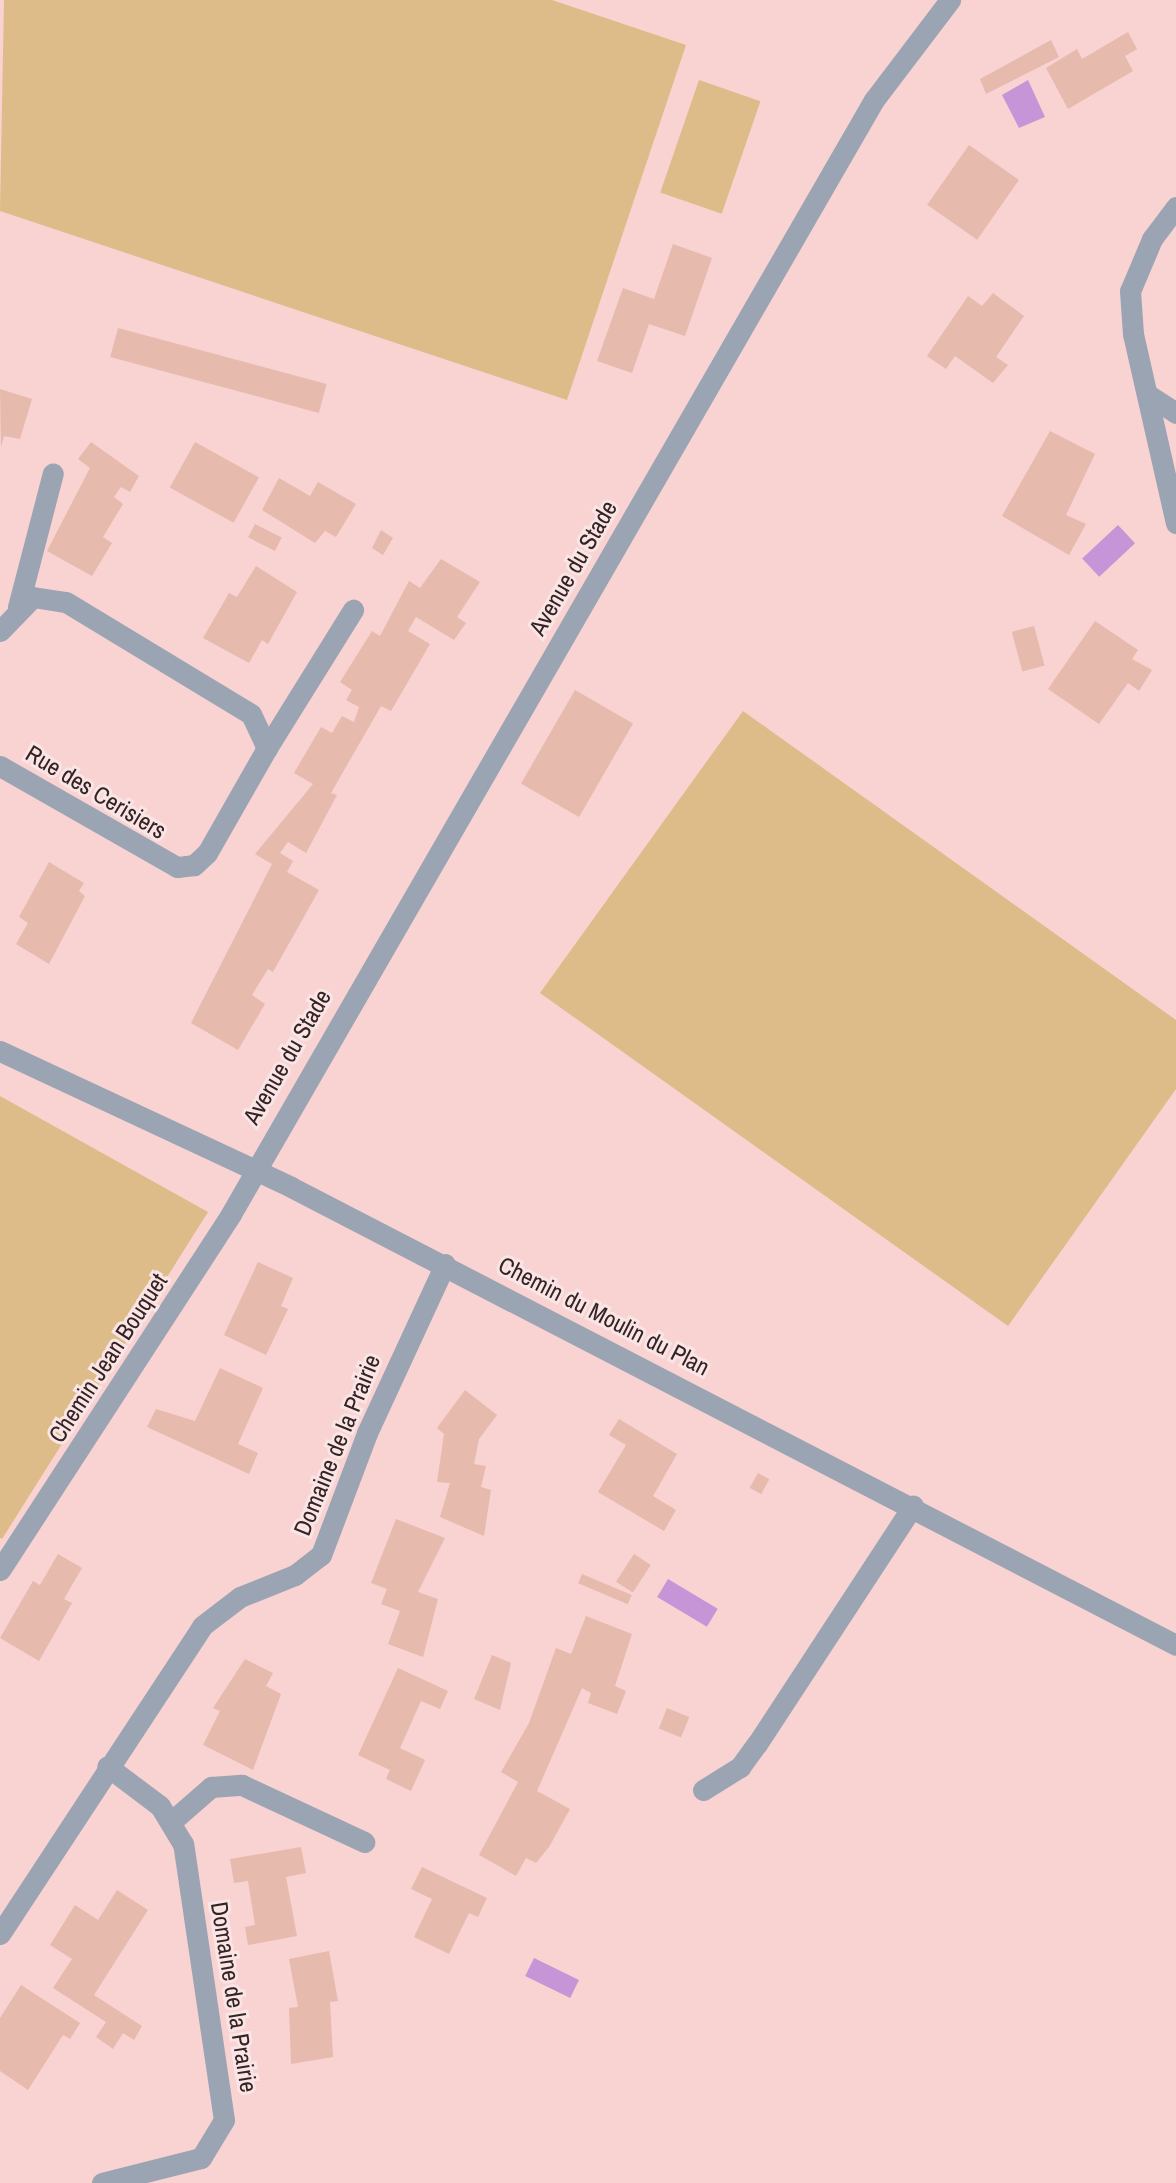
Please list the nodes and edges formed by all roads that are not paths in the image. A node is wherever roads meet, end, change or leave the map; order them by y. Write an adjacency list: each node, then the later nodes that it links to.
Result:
1 (950, 0): 13 (street, Avenue du Stade)
2 (1176, 207): 3 (street)
3 (1150, 396): 4 (street); 6 (street)
4 (1176, 413)
5 (52, 473): 7 (street)
6 (1176, 523)
7 (18, 607): 9 (street); 10 (street)
8 (353, 610): 10 (street, Rue des Cerisiers)
9 (0, 631)
10 (267, 748): 11 (street, Rue des Cerisiers)
11 (0, 766)
12 (0, 1051): 13 (street, Chemin du Moulin du Plan)
13 (252, 1169): 14 (street, Chemin du Moulin du Plan); 16 (street, Chemin Jean Bouquet)
14 (444, 1264): 15 (street, Chemin du Moulin du Plan); 18 (street, Domaine de la Prairie)
15 (913, 1506): 17 (street, Chemin du Moulin du Plan); 19 (street)
16 (0, 1570)
17 (1176, 1645)
18 (107, 1766): 20 (street, Domaine de la Prairie); 22 (street, Domaine de la Prairie)
19 (703, 1790)
20 (172, 1821): 21 (street); 23 (street, Domaine de la Prairie)
21 (364, 1842)
22 (0, 1934)
23 (102, 2183)

